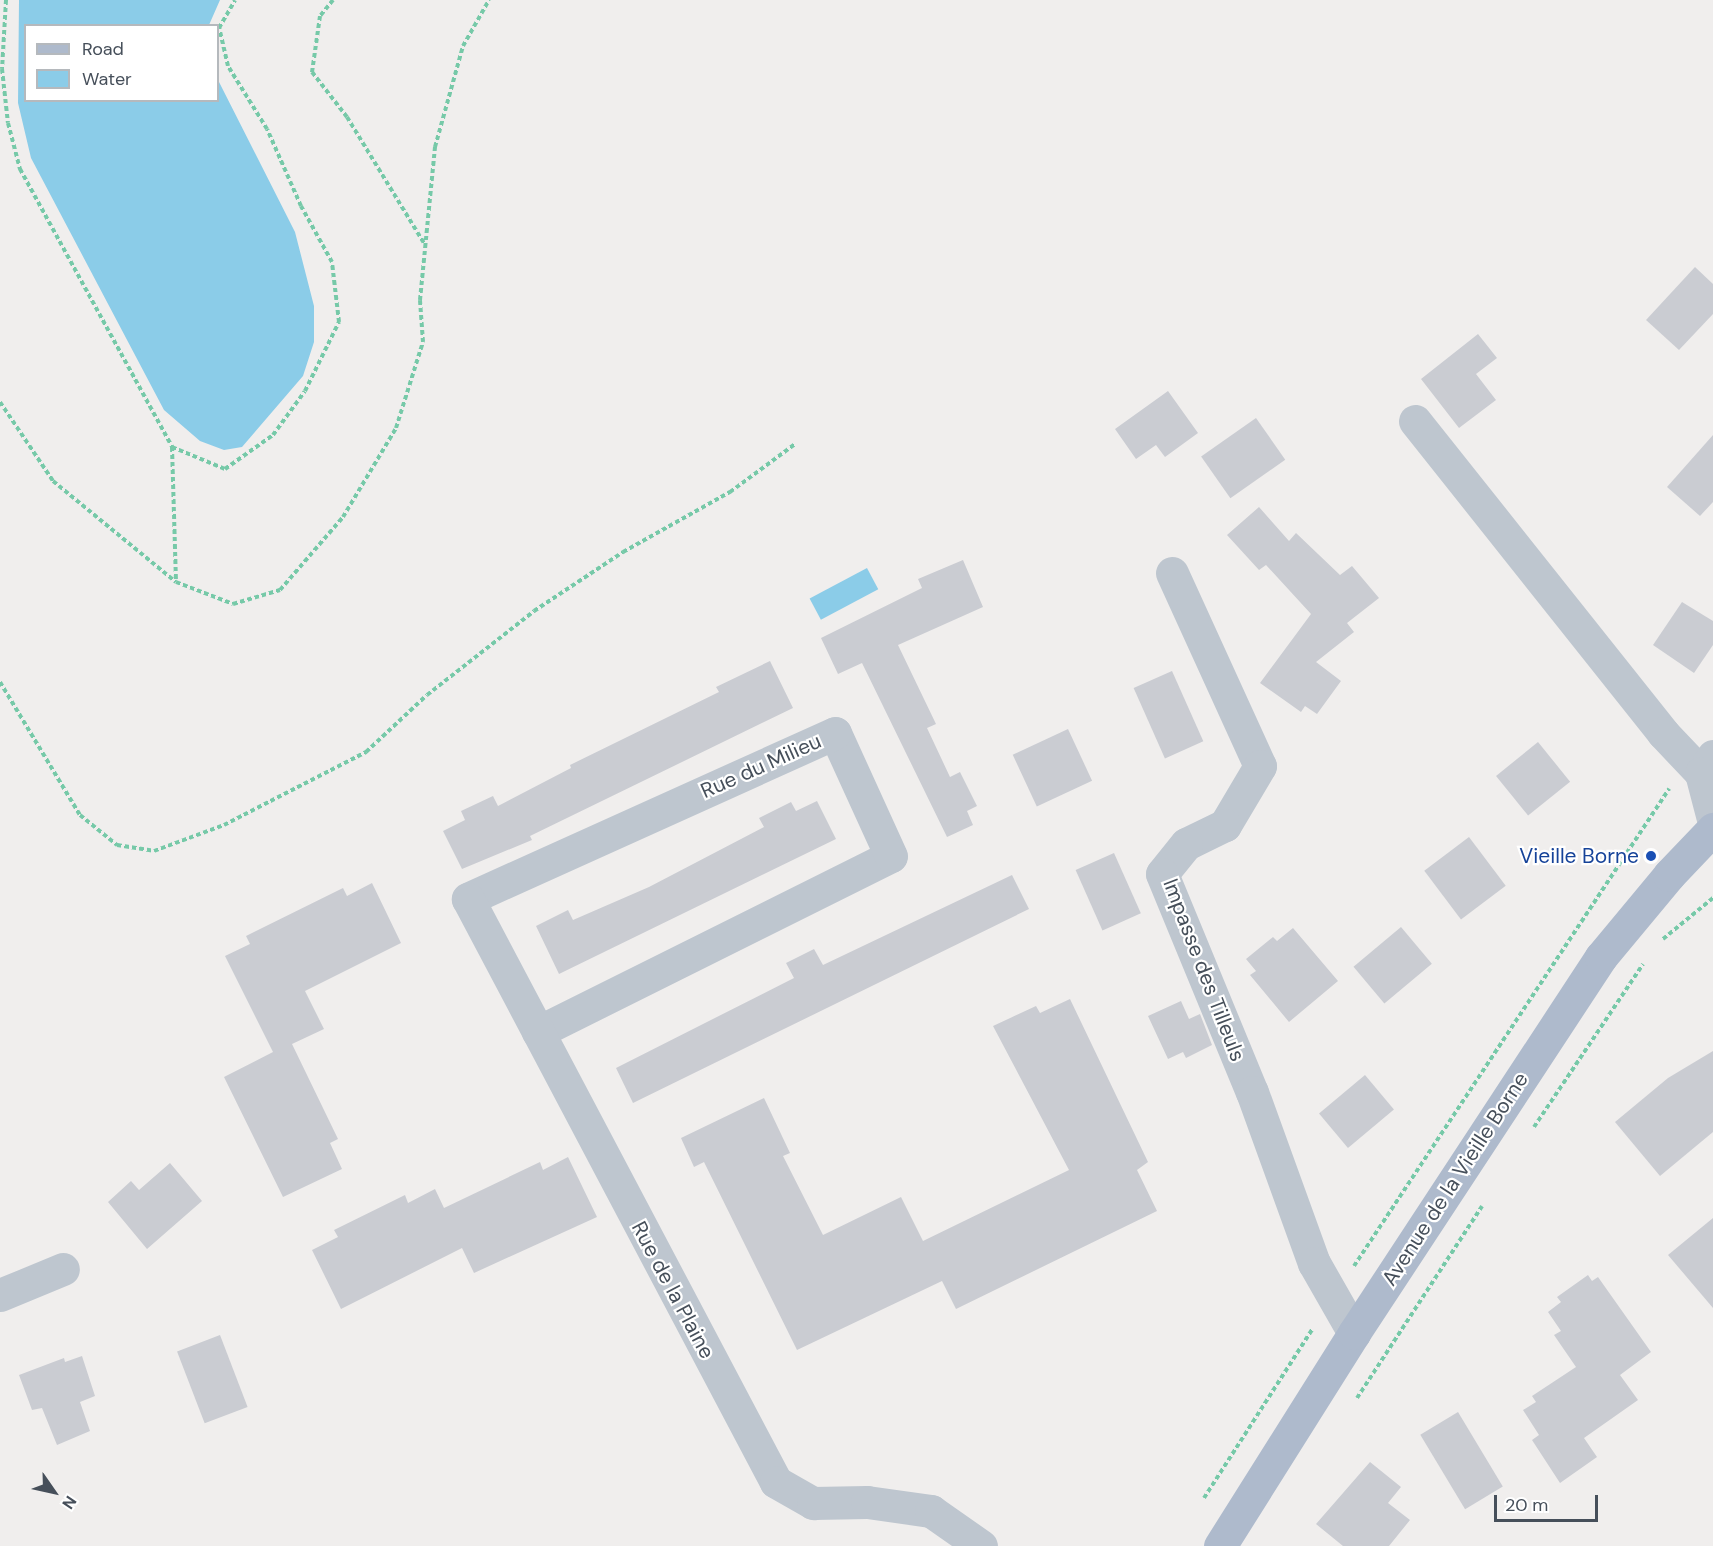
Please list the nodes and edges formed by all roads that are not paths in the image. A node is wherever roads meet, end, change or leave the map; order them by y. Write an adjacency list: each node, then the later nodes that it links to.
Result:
1 (1416, 421): 3 (street)
2 (1172, 573): 10 (street, Impasse des Tilleuls)
3 (1707, 764): 4 (street)
4 (1713, 819)
5 (1713, 829): 10 (main road, Avenue de la Vieille Borne)
6 (468, 899): 7 (street, Rue de la Plaine); 7 (street, Rue du Milieu)
7 (538, 1032): 11 (street, Rue de la Plaine)
8 (63, 1269): 9 (street)
9 (0, 1296)
10 (1354, 1333): 12 (main road, Avenue de la Vieille Borne)
11 (981, 1546)
12 (1220, 1546)

